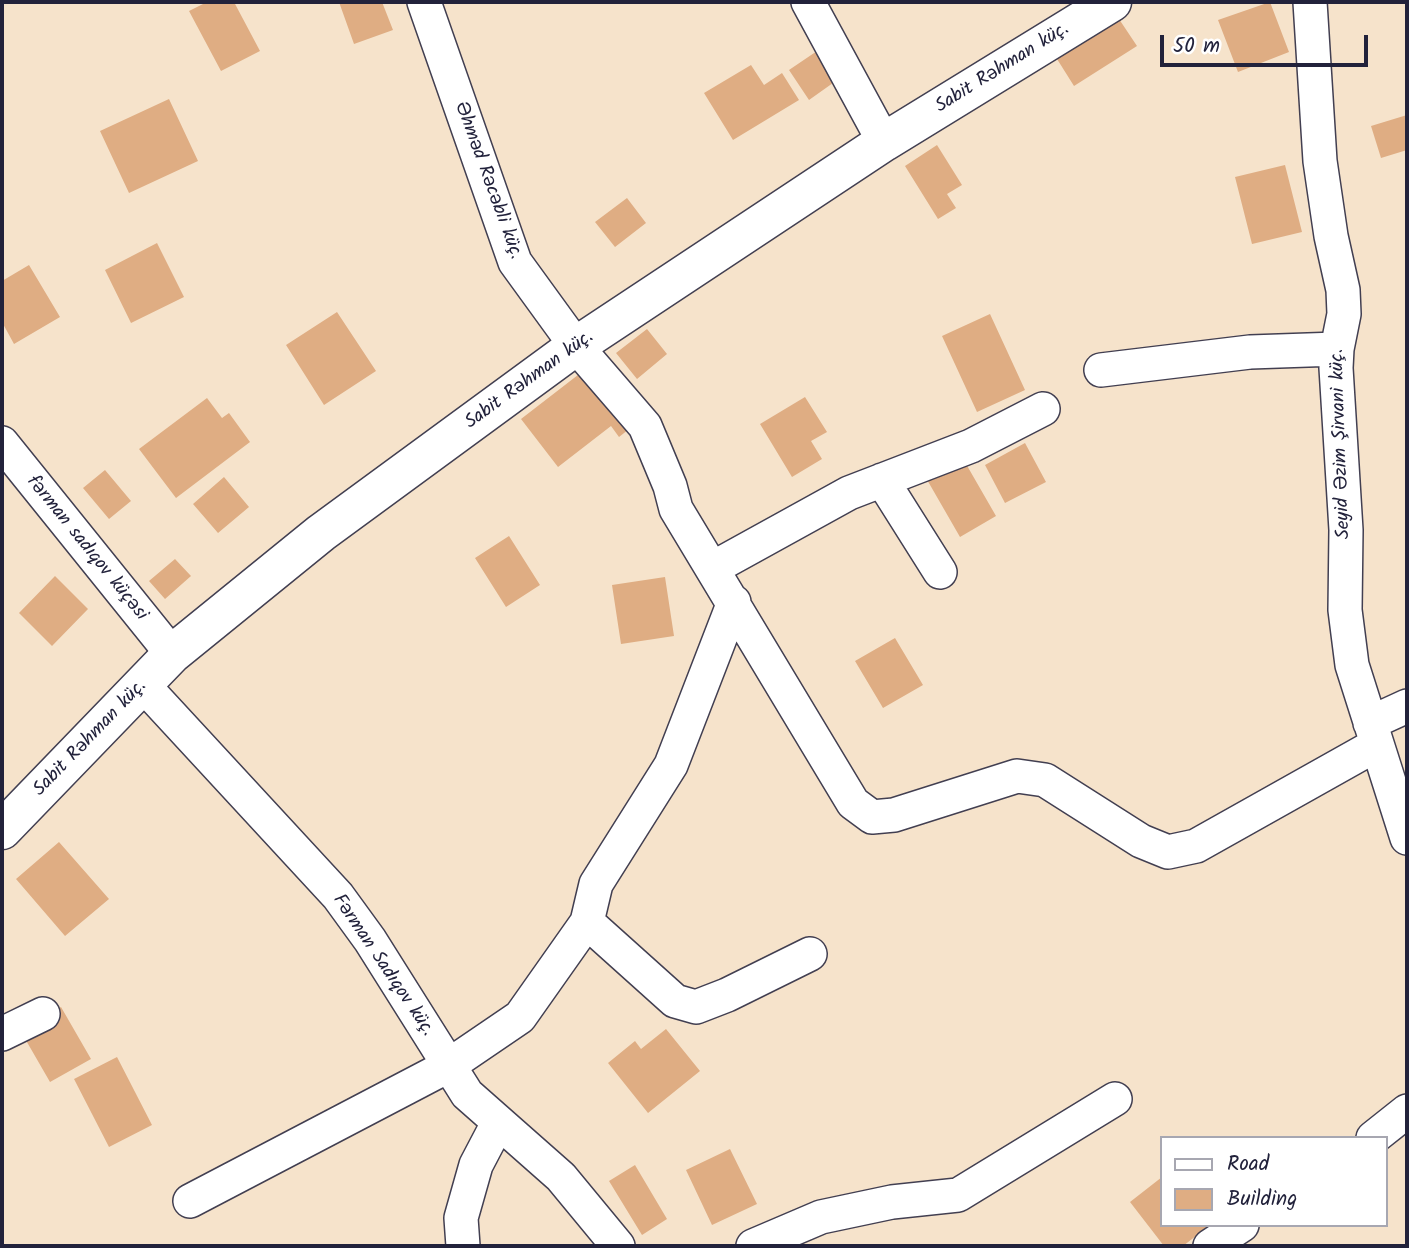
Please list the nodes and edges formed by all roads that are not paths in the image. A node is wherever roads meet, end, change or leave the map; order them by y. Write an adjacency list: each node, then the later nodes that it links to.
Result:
1 (424, 2): 6 (street, Əhməd Rəcəbli küç.)
2 (808, 2): 5 (street)
3 (1310, 2): 7 (street, Seyid Əzim Şirvani küç.)
4 (1109, 3): 5 (main road, Sabit Rəhman küç.)
5 (884, 142): 6 (main road, Sabit Rəhman küç.)
6 (576, 346): 12 (street, Əhməd Rəcəbli küç.); 15 (main road, Sabit Rəhman küç.)
7 (1337, 349): 8 (street); 18 (street, Seyid Əzim Şirvani küç.)
8 (1101, 370)
9 (1042, 409): 11 (street)
10 (2, 443): 15 (street, fərman sadıqov küçəsi)
11 (882, 480): 12 (street); 13 (street)
12 (713, 568): 14 (street, Əhməd Rəcəbli küç.)
13 (940, 572)
14 (734, 602): 18 (street, Əhməd Rəcəbli küç.); 21 (street)
15 (172, 654): 16 (main road, Sabit Rəhman küç.)
16 (144, 686): 19 (main road, Sabit Rəhman küç.); 25 (street, Fərman Sadıqov küç.)
17 (1407, 706): 18 (street)
18 (1373, 734): 20 (street, Seyid Əzim Şirvani küç.)
19 (9, 810)
20 (1407, 838)
21 (587, 922): 22 (street); 25 (street)
22 (810, 954)
23 (43, 1014): 24 (street)
24 (2, 1034)
25 (448, 1066): 28 (street, Fərman Sadıqov küç.); 30 (street)
26 (1115, 1099): 34 (street)
27 (1407, 1111): 29 (street)
28 (498, 1123): 32 (street); 33 (street, Fərman Sadıqov küç.)
29 (1376, 1136)
30 (190, 1200)
31 (1239, 1227): 35 (street)
32 (463, 1246)
33 (618, 1246)
34 (753, 1246)
35 (1210, 1246)

